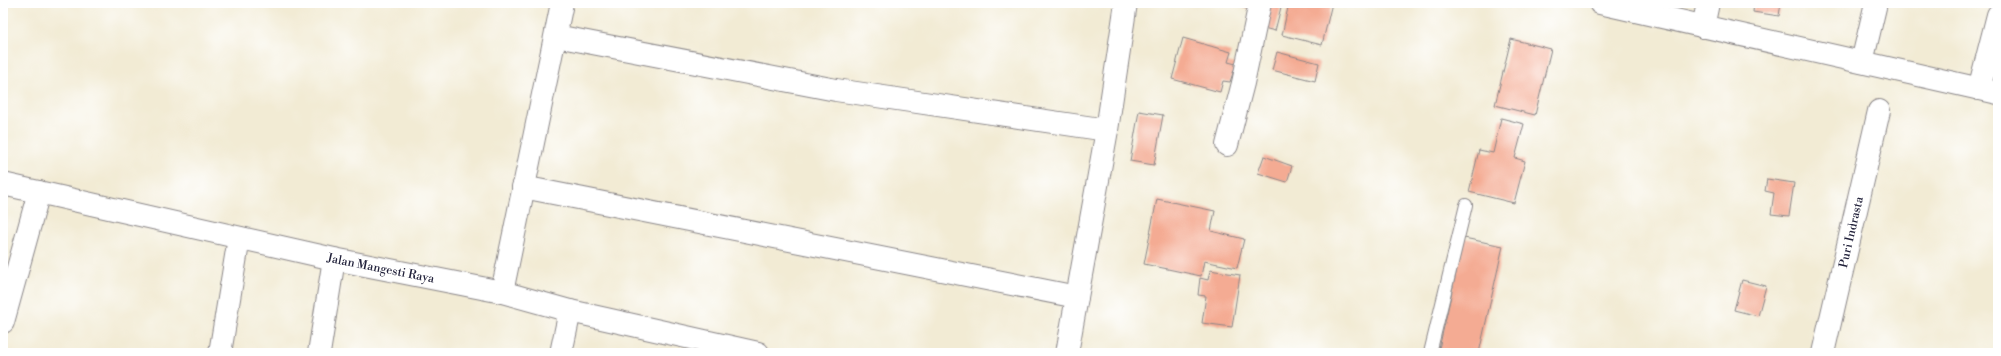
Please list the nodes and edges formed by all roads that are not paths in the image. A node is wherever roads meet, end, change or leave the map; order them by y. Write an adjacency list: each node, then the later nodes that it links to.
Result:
1 (562, 3): 9 (street)
2 (1126, 3): 13 (street)
3 (1260, 3): 14 (street)
4 (1600, 3): 8 (street)
5 (1708, 3): 8 (street)
6 (1876, 3): 10 (street)
7 (1998, 15): 11 (street)
8 (1703, 27): 10 (street)
9 (556, 36): 13 (street); 16 (street)
10 (1862, 62): 11 (street)
11 (1988, 91)
12 (1879, 111): 31 (street, Puri Indrasta)
13 (1107, 130): 22 (street)
14 (1227, 145)
15 (3, 184): 17 (street, Jalan Mangesti Raya)
16 (523, 187): 21 (street); 22 (street)
17 (39, 192): 19 (street, Jalan Mangesti Raya); 24 (street)
18 (1466, 205): 30 (lane)
19 (239, 238): 20 (street, Jalan Mangesti Raya); 25 (street)
20 (334, 259): 21 (street, Jalan Mangesti Raya); 26 (street)
21 (502, 292): 23 (street, Jalan Mangesti Raya)
22 (1077, 297): 29 (street)
23 (570, 311): 27 (street); 28 (street, Jalan Mangesti Raya)
24 (3, 322)
25 (220, 353)
26 (319, 353)
27 (561, 353)
28 (758, 353)
29 (1067, 353)
30 (1430, 353)
31 (1823, 353)

